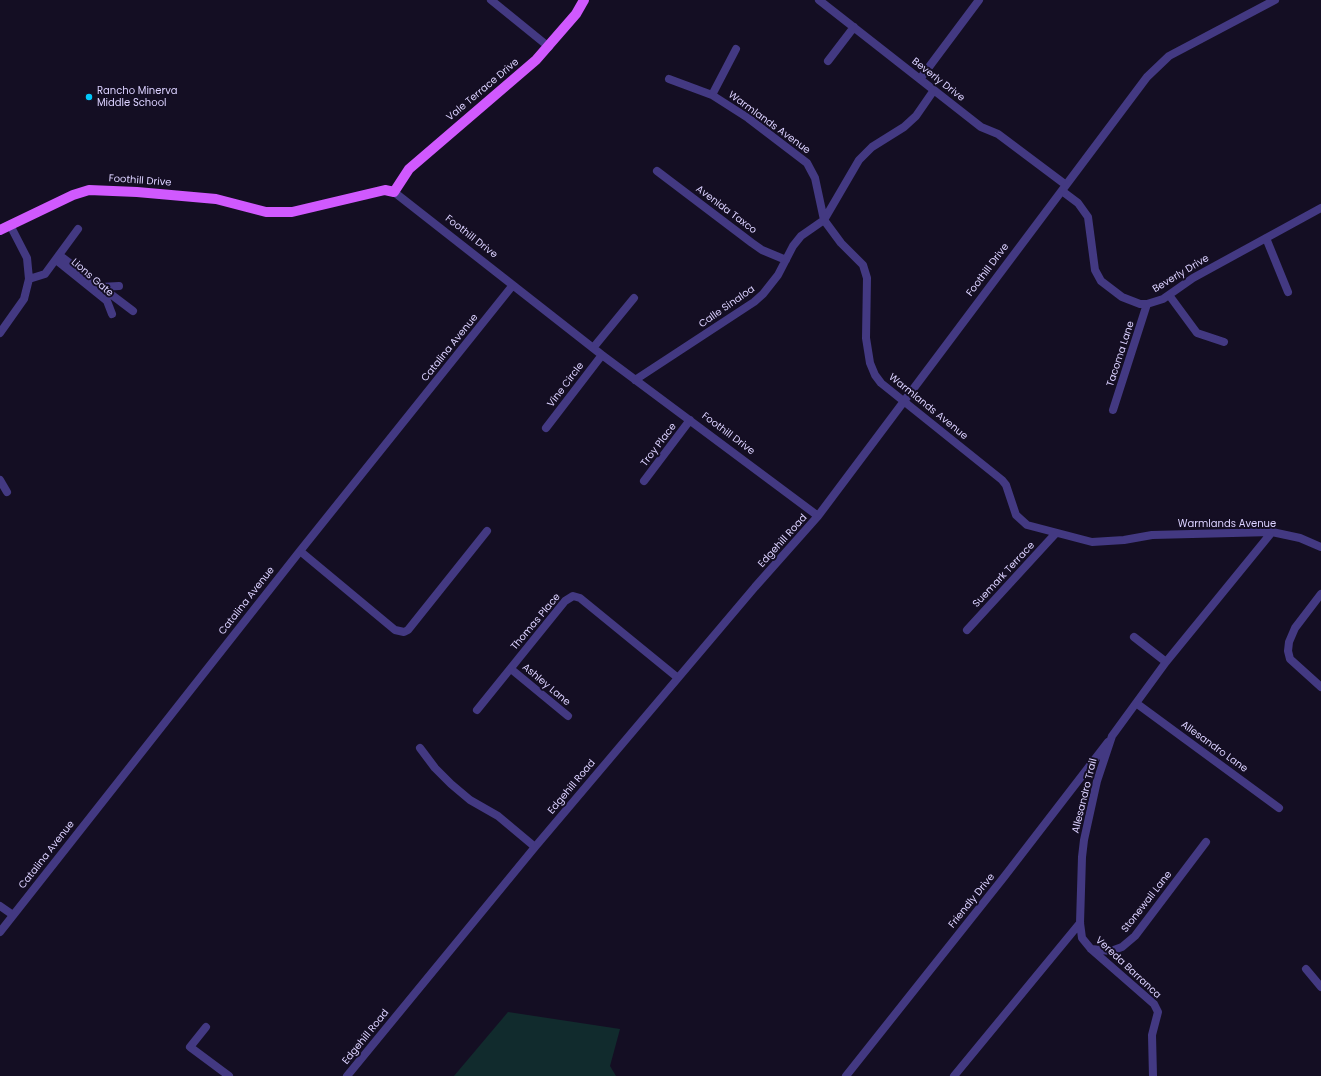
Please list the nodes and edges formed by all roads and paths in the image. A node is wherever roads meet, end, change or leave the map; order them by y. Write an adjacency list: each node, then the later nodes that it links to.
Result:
1 (491, 0): 7 (street)
2 (584, 0): 7 (main road, Vale Terrace Drive)
3 (819, 0): 6 (street, Beverly Drive)
4 (979, 0): 11 (street)
5 (1275, 0): 15 (street, Foothill Drive)
6 (854, 27): 9 (street); 11 (street, Beverly Drive)
7 (549, 47): 16 (main road, Vale Terrace Drive)
8 (736, 49): 13 (street)
9 (828, 61)
10 (669, 79): 13 (street, Warmlands Avenue)
11 (920, 79): 12 (street, Beverly Drive)
12 (934, 90): 15 (street, Beverly Drive); 18 (street, Calle Sinaloa)
13 (712, 95): 18 (street, Warmlands Avenue)
14 (657, 171): 24 (street, Avenida Taxco)
15 (1064, 188): 32 (street, Beverly Drive); 40 (street, Foothill Drive)
16 (394, 192): 19 (main road, Foothill Drive); 26 (street, Foothill Drive)
17 (1321, 208): 22 (street, Beverly Drive)
18 (824, 220): 24 (street, Calle Sinaloa); 40 (street, Warmlands Avenue)
19 (10, 225): 21 (main road, Foothill Drive); 25 (street)
20 (78, 229): 23 (street)
21 (0, 230)
22 (1266, 238): 29 (street); 30 (street, Beverly Drive)
23 (57, 257): 25 (street); 28 (street); 34 (street, Lions Gate)
24 (786, 260): 39 (street, Calle Sinaloa)
25 (28, 279): 35 (street)
26 (513, 285): 37 (street, Foothill Drive); 52 (street, Catalina Avenue)
27 (119, 286): 28 (street)
28 (101, 287): 33 (street)
29 (1288, 292)
30 (1169, 295): 32 (street, Beverly Drive); 36 (street)
31 (634, 298): 37 (street)
32 (1147, 304): 41 (street, Tacoma Lane)
33 (133, 310)
34 (112, 314)
35 (0, 333)
36 (1224, 342)
37 (593, 348): 38 (street, Foothill Drive)
38 (602, 355): 39 (street, Foothill Drive); 43 (street, Vine Circle)
39 (635, 380): 42 (street, Foothill Drive)
40 (905, 401): 47 (street, Foothill Drive); 50 (street, Warmlands Avenue)
41 (1113, 410)
42 (690, 420): 45 (street, Troy Place); 47 (street, Foothill Drive)
43 (546, 428)
44 (0, 480): 46 (street)
45 (644, 481)
46 (7, 492)
47 (818, 516): 58 (street, Edgehill Road)
48 (487, 531): 52 (street)
49 (1272, 532): 50 (street, Warmlands Avenue); 51 (street, Warmlands Avenue); 56 (street, Allesandro Trail)
50 (1056, 533): 54 (street, Suemark Terrace)
51 (1321, 547)
52 (300, 551): 69 (street, Catalina Avenue)
53 (1321, 594): 59 (street)
54 (968, 630)
55 (1134, 637): 56 (street)
56 (1166, 662): 60 (street, Allesandro Trail)
57 (510, 669): 58 (street, Thomas Place); 61 (street, Thomas Place); 62 (street, Ashley Lane)
58 (678, 678): 67 (street, Edgehill Road)
59 (1321, 687)
60 (1136, 703): 63 (street, Allesandro Trail); 65 (street, Allesandro Lane)
61 (477, 710)
62 (568, 716)
63 (1112, 736): 70 (street, Allesandro Trail); 78 (street, Friendly Drive)
64 (420, 748): 67 (street)
65 (1279, 808)
66 (1206, 842): 72 (street, Stonewall Lane)
67 (535, 847): 77 (street, Edgehill Road)
68 (0, 906): 69 (street)
69 (13, 915): 71 (street, Catalina Avenue)
70 (1080, 923): 72 (street, Vereda Barranca); 79 (street)
71 (0, 932)
72 (1092, 949): 80 (street, Vereda Barranca)
73 (1306, 969): 74 (street)
74 (1321, 987)
75 (206, 1027): 76 (street)
76 (229, 1076)
77 (347, 1076)
78 (846, 1076)
79 (954, 1076)
80 (1153, 1076)

